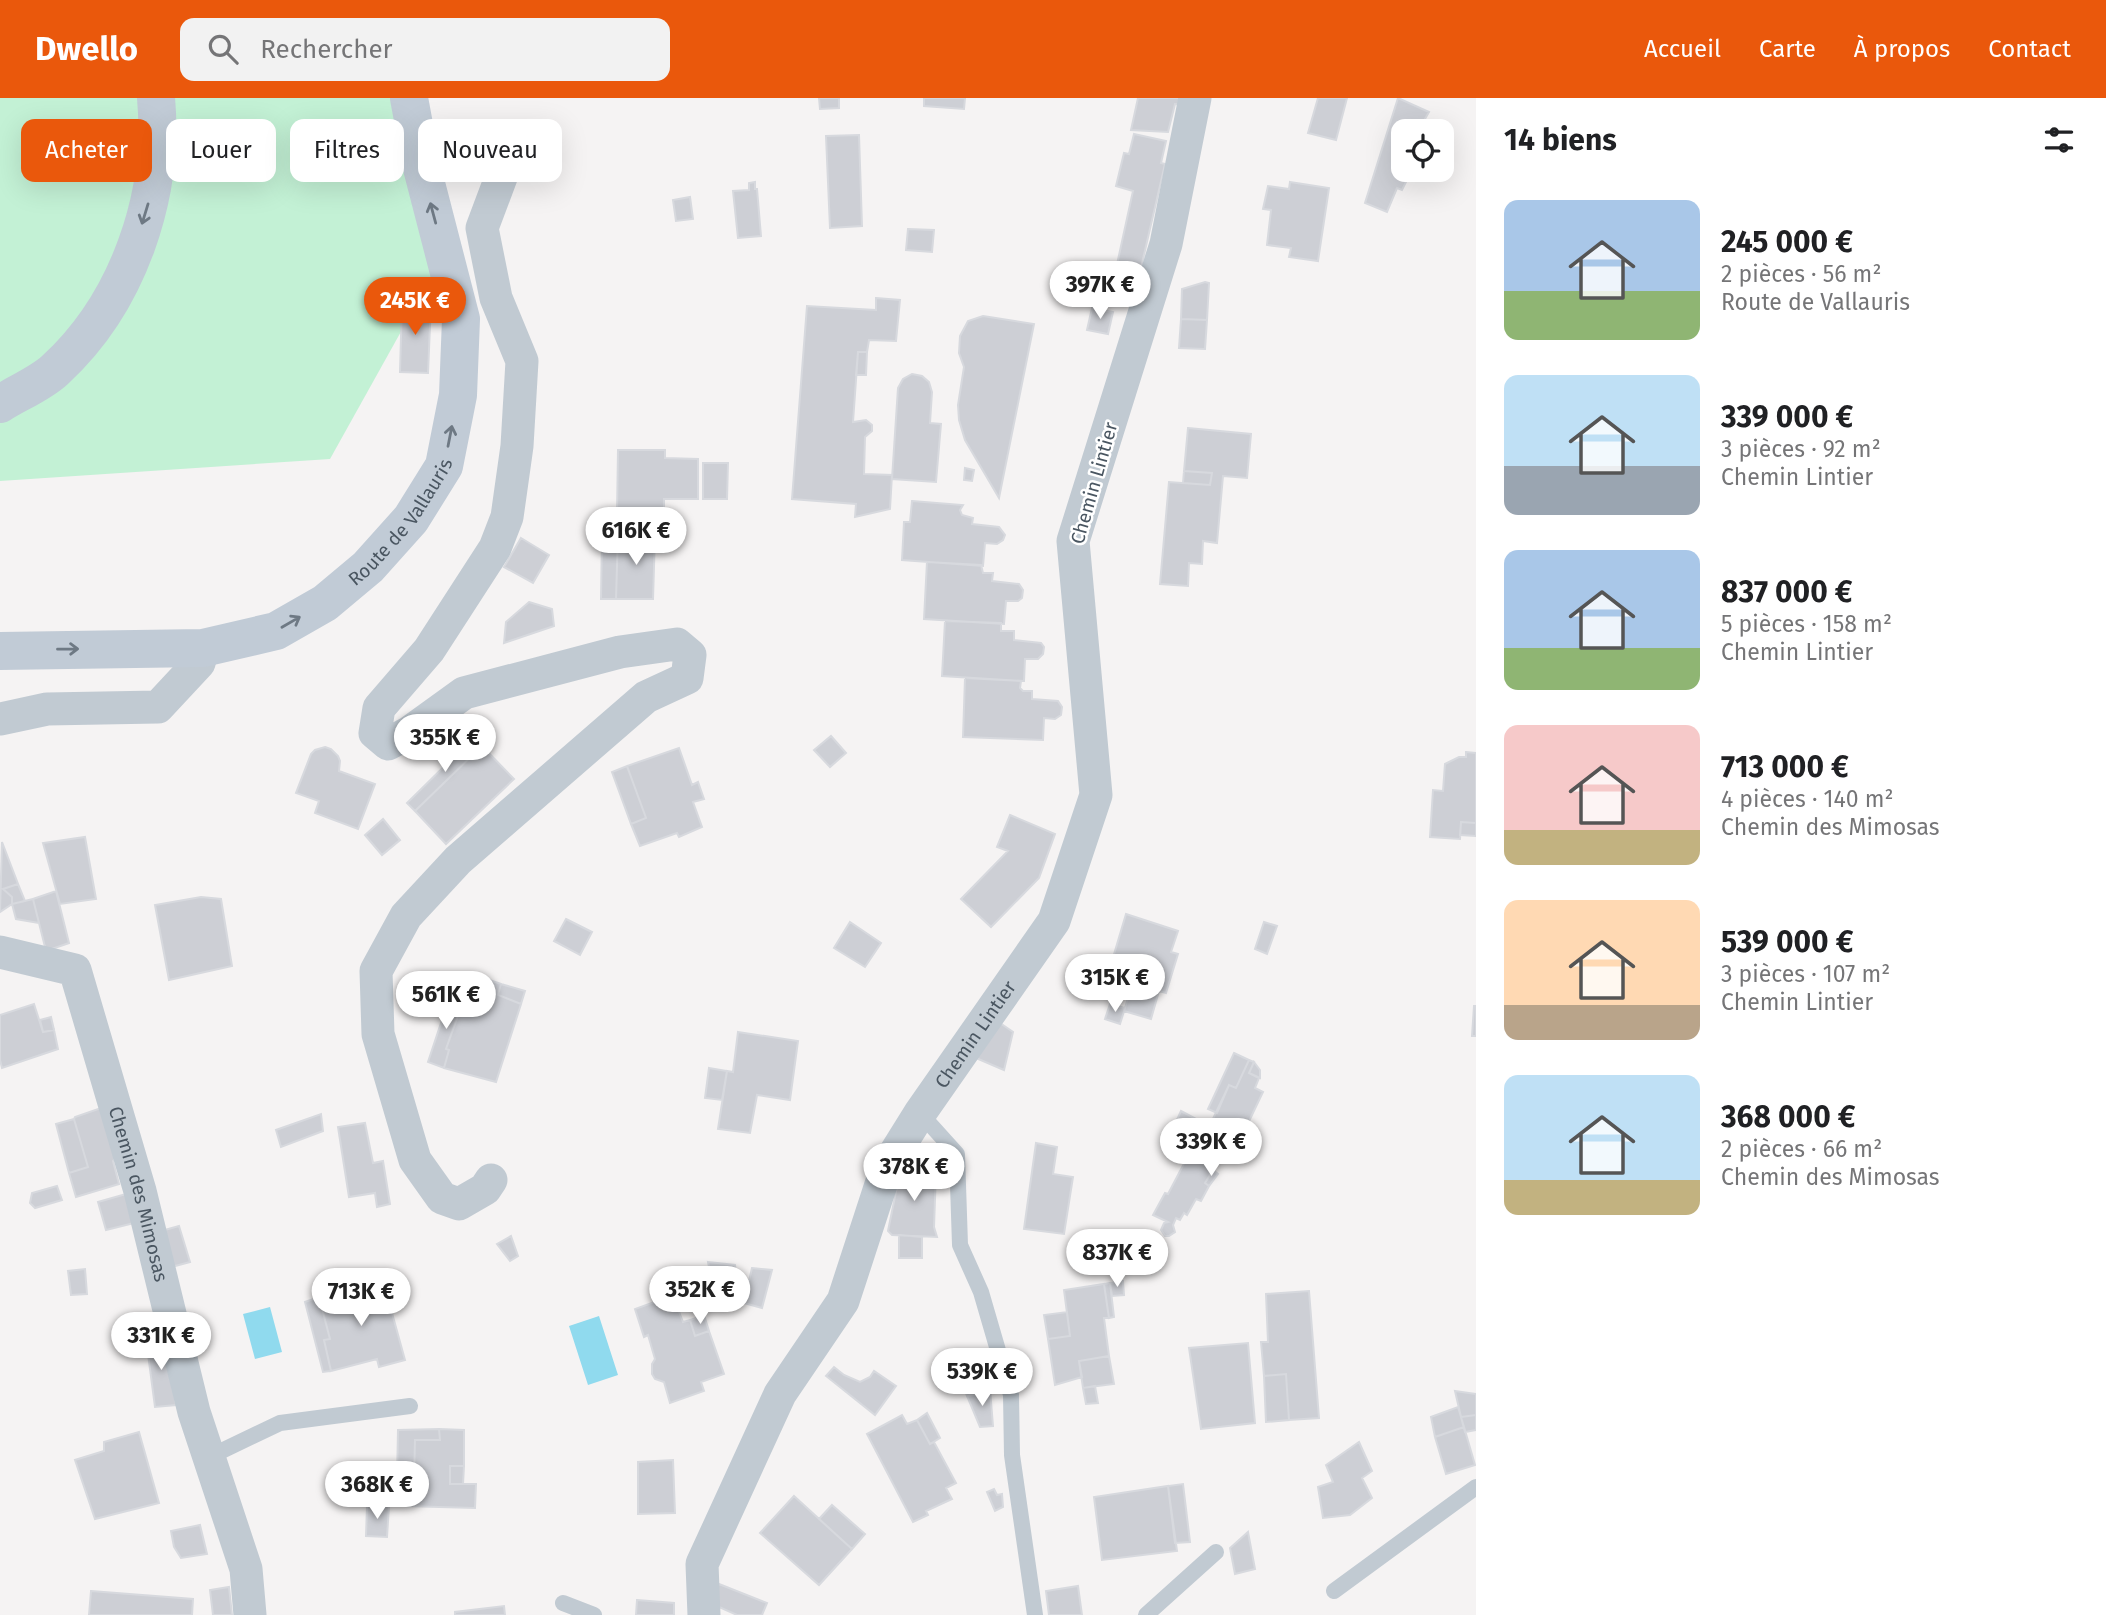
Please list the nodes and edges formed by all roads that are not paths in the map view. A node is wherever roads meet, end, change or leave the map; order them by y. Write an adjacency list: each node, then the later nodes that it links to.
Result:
1 (156, 98): 7 (main road, one-way to 7)
2 (408, 98): 4 (main road, Route de Vallauris)
3 (1195, 98): 12 (street, Chemin Lintier)
4 (418, 149)
5 (425, 182): 8 (main road, Route de Vallauris, one-way to 5)
6 (499, 182): 13 (street)
7 (0, 404)
8 (203, 648): 9 (main road, Route de Vallauris, one-way to 8); 10 (street)
9 (0, 651)
10 (0, 719)
11 (0, 952): 15 (street, Chemin des Mimosas)
12 (920, 1113): 22 (street, Chemin Lintier); 23 (lane)
13 (491, 1180)
14 (410, 1406): 15 (lane)
15 (209, 1457): 20 (street, Chemin des Mimosas)
16 (1476, 1487): 18 (lane)
17 (1216, 1552): 24 (lane)
18 (1334, 1591)
19 (563, 1603): 21 (lane)
20 (250, 1615)
21 (594, 1615)
22 (704, 1615)
23 (1035, 1615)
24 (1146, 1615)

